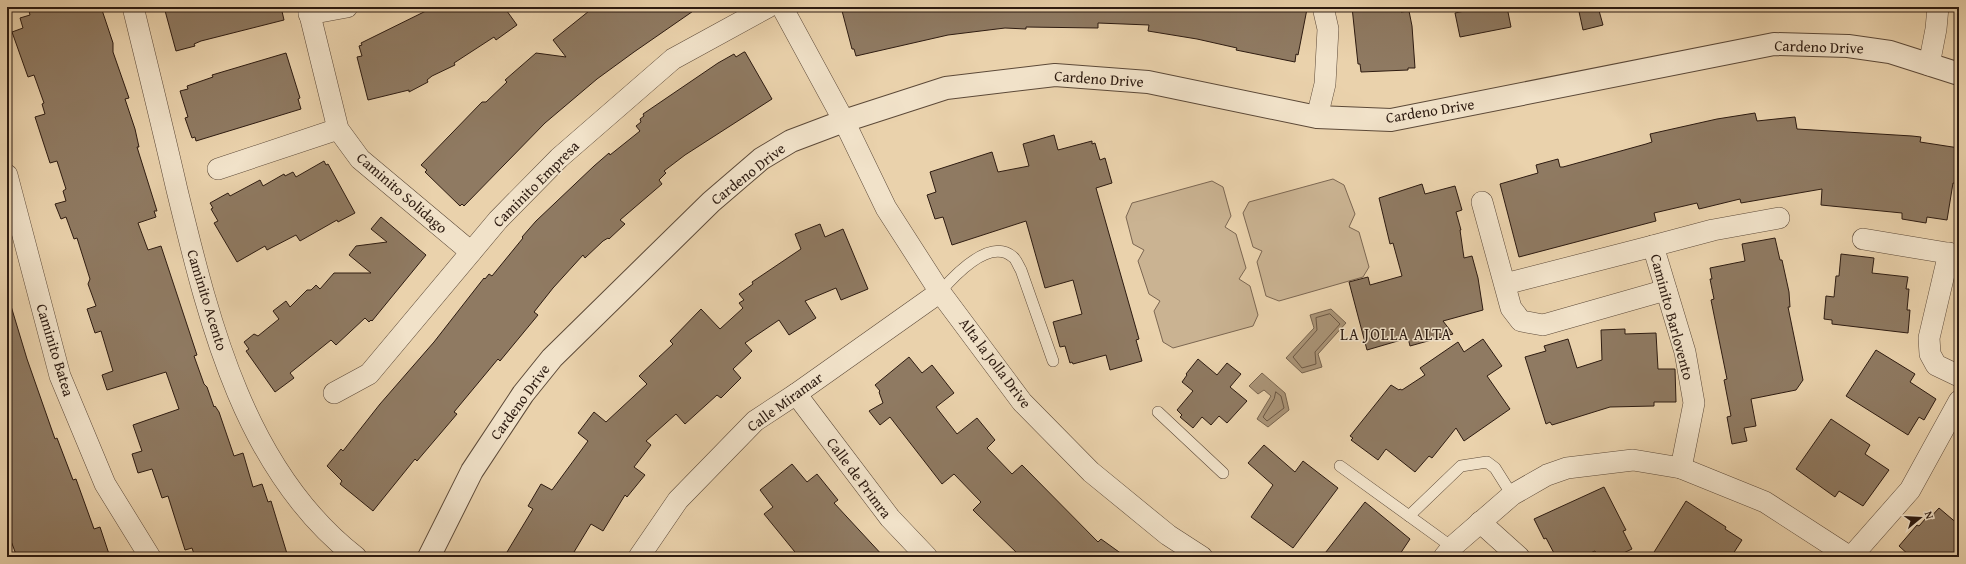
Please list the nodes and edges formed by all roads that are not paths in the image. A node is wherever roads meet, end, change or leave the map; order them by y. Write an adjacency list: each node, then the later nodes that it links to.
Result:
1 (133, 7): 39 (street, Caminito Acento)
2 (347, 7): 7 (street)
3 (768, 7): 19 (street, Caminito Empresa)
4 (782, 7): 11 (street, Alta la Jolla Drive)
5 (1323, 7): 10 (street)
6 (1938, 7): 8 (street)
7 (308, 11): 12 (street, Caminito Solidago)
8 (1929, 65): 9 (street, Cardeno Drive); 10 (street, Cardeno Drive)
9 (1959, 74)
10 (1317, 117): 11 (street, Cardeno Drive)
11 (844, 121): 23 (street, Alta la Jolla Drive); 40 (street, Cardeno Drive)
12 (338, 129): 13 (street); 19 (street, Caminito Solidago)
13 (218, 169)
14 (7, 175): 38 (street, Caminito Batea)
15 (1482, 202): 21 (street)
16 (1779, 218): 18 (street)
17 (1863, 239): 20 (street)
18 (1653, 246): 21 (street, Caminito Barlovento); 22 (street, Caminito Barlovento)
19 (471, 252): 26 (street, Caminito Empresa)
20 (1954, 254): 25 (street)
21 (1505, 284): 22 (street)
22 (1666, 290): 31 (street, Caminito Barlovento)
23 (940, 292): 24 (lane); 27 (street, Calle Miramar); 42 (street, Alta la Jolla Drive)
24 (1053, 362)
25 (1959, 376)
26 (334, 393)
27 (796, 394): 37 (street, Calle Miramar); 41 (street, Calle de Primra)
28 (1959, 401): 44 (street)
29 (1158, 412): 32 (lane)
30 (1340, 466): 34 (lane)
31 (1681, 468): 33 (street); 44 (street)
32 (1223, 473)
33 (1512, 495): 34 (lane); 35 (street)
34 (1409, 516): 36 (lane)
35 (1480, 522): 36 (street); 43 (street)
36 (1448, 552)
37 (647, 554)
38 (150, 557)
39 (356, 557)
40 (429, 557)
41 (927, 557)
42 (1202, 557)
43 (1519, 557)
44 (1851, 557)

